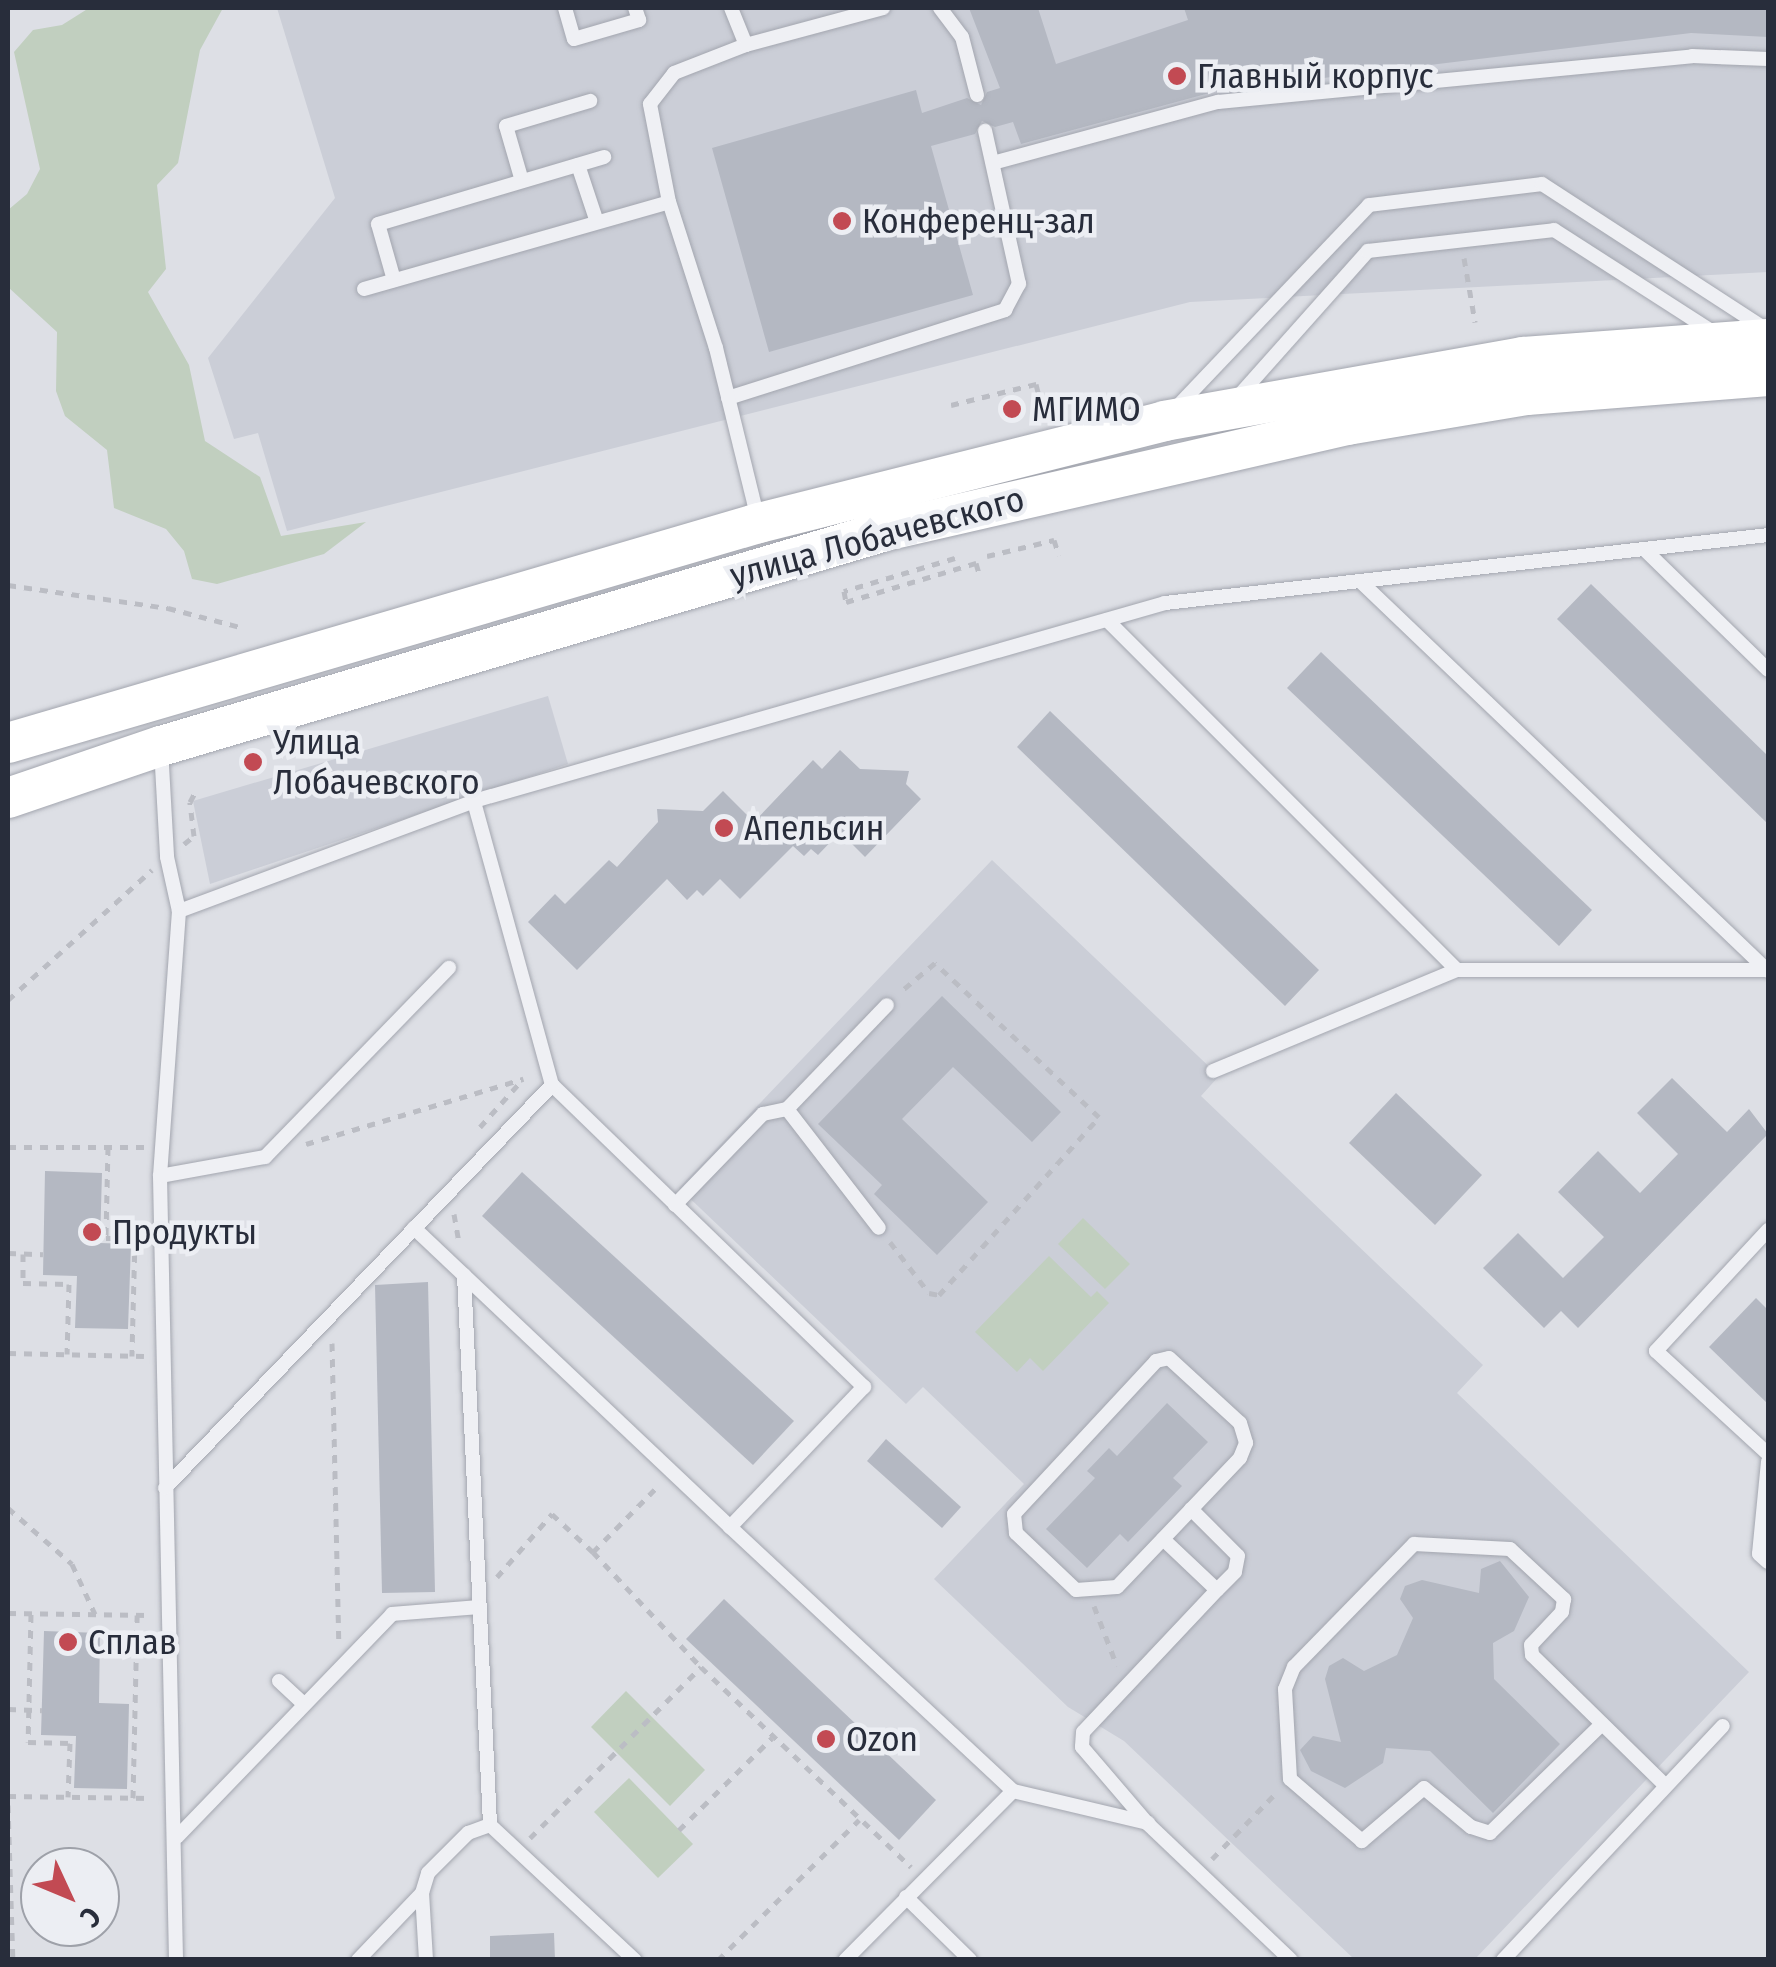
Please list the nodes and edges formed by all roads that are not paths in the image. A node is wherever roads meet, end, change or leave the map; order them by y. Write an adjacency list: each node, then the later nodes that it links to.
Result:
1 (565, 8): 2 (lane)
2 (635, 8)
3 (731, 8): 7 (lane)
4 (883, 8): 6 (lane)
5 (940, 8): 9 (lane)
6 (846, 12): 7 (lane)
7 (746, 45): 16 (lane)
8 (1768, 59): 13 (lane)
9 (977, 95)
10 (590, 102): 15 (lane)
11 (985, 130): 13 (lane)
12 (604, 158): 14 (lane)
13 (993, 163): 24 (lane)
14 (578, 165): 15 (lane); 17 (lane)
15 (522, 182): 18 (lane)
16 (668, 202): 17 (lane); 24 (lane)
17 (597, 222): 18 (lane)
18 (394, 280): 19 (lane)
19 (364, 290)
20 (1768, 331): 26 (lane)
21 (1768, 339): 22 (main road, улица Лобачевского)
22 (1727, 340): 25 (main road, улица Лобачевского); 25 (lane)
23 (1768, 376): 34 (main road, улица Лобачевского)
24 (728, 398): 27 (lane)
25 (1228, 409): 26 (main road, улица Лобачевского)
26 (1164, 420): 27 (main road, улица Лобачевского)
27 (759, 523): 33 (main road, улица Лобачевского)
28 (1768, 534): 29 (lane)
29 (1644, 549): 30 (lane); 32 (lane)
30 (1360, 581): 31 (lane); 40 (lane)
31 (1107, 620): 36 (lane); 39 (lane)
32 (1768, 670)
33 (8, 743)
34 (161, 746): 35 (main road, улица Лобачевского); 37 (lane)
35 (8, 798)
36 (474, 801): 37 (lane); 43 (lane)
37 (179, 911): 45 (lane)
38 (449, 968): 45 (lane)
39 (1457, 970): 40 (lane); 42 (lane)
40 (1768, 971)
41 (888, 1005): 44 (lane)
42 (1214, 1071)
43 (552, 1085): 46 (lane); 47 (lane)
44 (787, 1109): 46 (lane); 48 (lane)
45 (160, 1176): 53 (lane)
46 (675, 1204): 55 (lane)
47 (414, 1228): 50 (lane); 53 (lane)
48 (879, 1228)
49 (1768, 1230): 51 (lane)
50 (464, 1275): 55 (lane); 59 (lane)
51 (1768, 1454)
52 (1768, 1462): 57 (lane)
53 (165, 1488): 68 (lane)
54 (1190, 1510): 56 (lane); 56 (lane); 58 (lane)
55 (730, 1528): 65 (lane)
56 (1163, 1538): 58 (lane)
57 (1768, 1562)
58 (1218, 1590): 66 (lane)
59 (479, 1603): 61 (lane); 67 (lane)
60 (279, 1681): 61 (lane)
61 (304, 1704): 68 (lane)
62 (1602, 1724): 62 (lane); 64 (lane)
63 (1723, 1726): 64 (lane)
64 (1666, 1786): 78 (lane)
65 (1013, 1791): 66 (lane); 70 (lane)
66 (1148, 1824): 77 (lane)
67 (490, 1826): 69 (lane); 74 (lane)
68 (177, 1837): 71 (lane)
69 (422, 1893): 72 (lane); 73 (lane)
70 (906, 1897): 75 (lane); 76 (lane)
71 (176, 1960)
72 (358, 1960)
73 (426, 1960)
74 (635, 1960)
75 (845, 1960)
76 (970, 1960)
77 (1290, 1960)
78 (1503, 1960)

